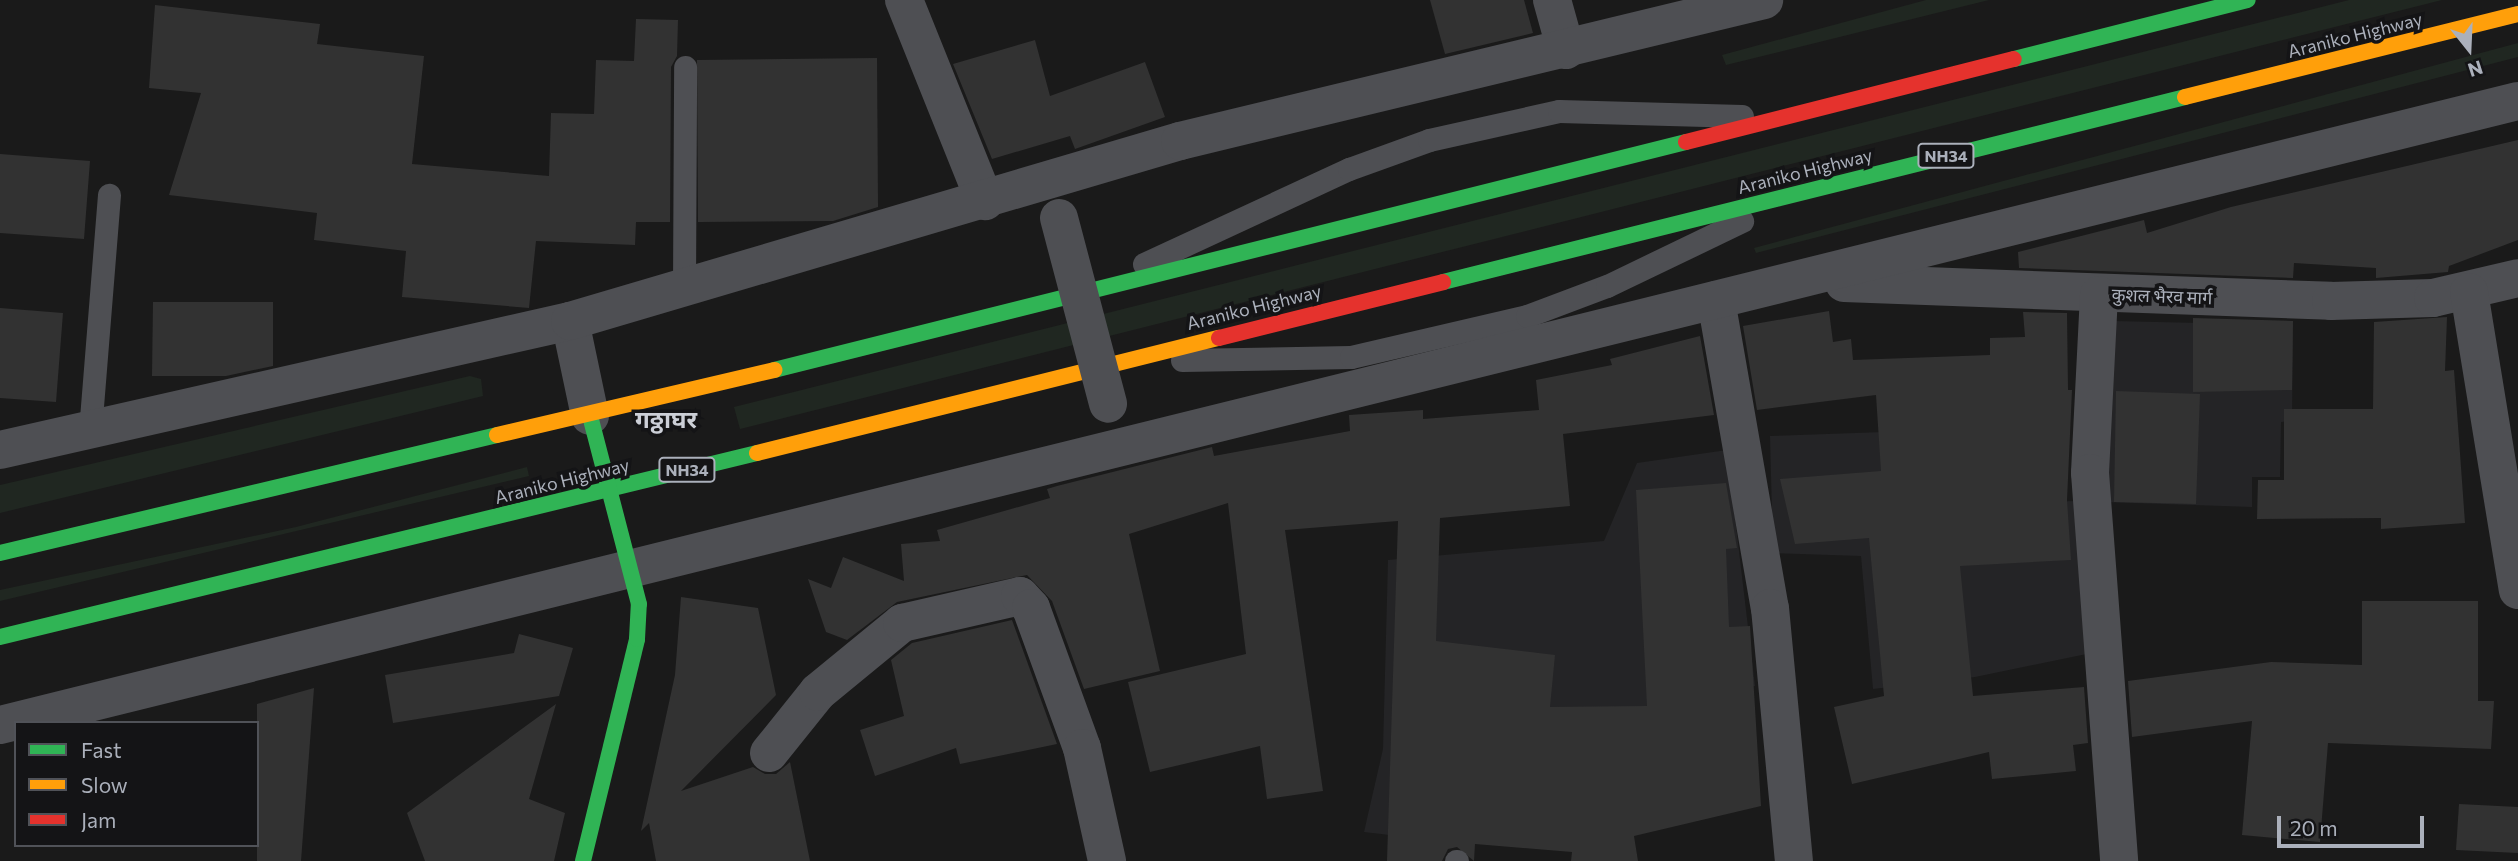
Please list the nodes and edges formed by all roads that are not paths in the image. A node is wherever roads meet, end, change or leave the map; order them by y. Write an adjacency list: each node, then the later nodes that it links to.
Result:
1 (904, 0): 12 (street)
2 (1552, 0): 6 (street)
3 (1765, 0): 6 (street)
4 (2248, 0): 9 (main road)
5 (2518, 15): 10 (main road, Araniko Highway / NH34)
6 (1566, 50): 12 (street)
7 (685, 67): 16 (lane)
8 (2518, 101): 15 (street)
9 (1782, 118): 19 (main road); 19 (lane)
10 (1804, 191): 22 (main road, Araniko Highway / NH34); 22 (lane)
11 (109, 195): 25 (lane)
12 (985, 201): 16 (street)
13 (1059, 218): 23 (street, bridge)
14 (2518, 278): 17 (street, कुशल‌ भैरव मार्ग)
15 (1803, 281): 18 (street, कुशल‌ भैरव मार्ग); 20 (street)
16 (684, 286): 21 (street)
17 (2469, 292): 18 (street, कुशल‌ भैरव मार्ग); 30 (street)
18 (2099, 295): 37 (street)
19 (1074, 296): 24 (main road)
20 (1716, 300): 29 (street); 36 (street)
21 (570, 321): 24 (street); 25 (street)
22 (1119, 361): 27 (main road, Araniko Highway / NH34)
23 (1108, 404)
24 (590, 416): 27 (main road); 28 (main road)
25 (90, 431): 26 (street)
26 (0, 450)
27 (609, 490): 29 (main road); 31 (main road, Araniko Highway / NH34)
28 (0, 553)
29 (631, 569): 32 (street); 34 (main road)
30 (2518, 590)
31 (0, 637)
32 (0, 724)
33 (769, 753): 35 (street)
34 (583, 861)
35 (1107, 861)
36 (1794, 861)
37 (2119, 861)

